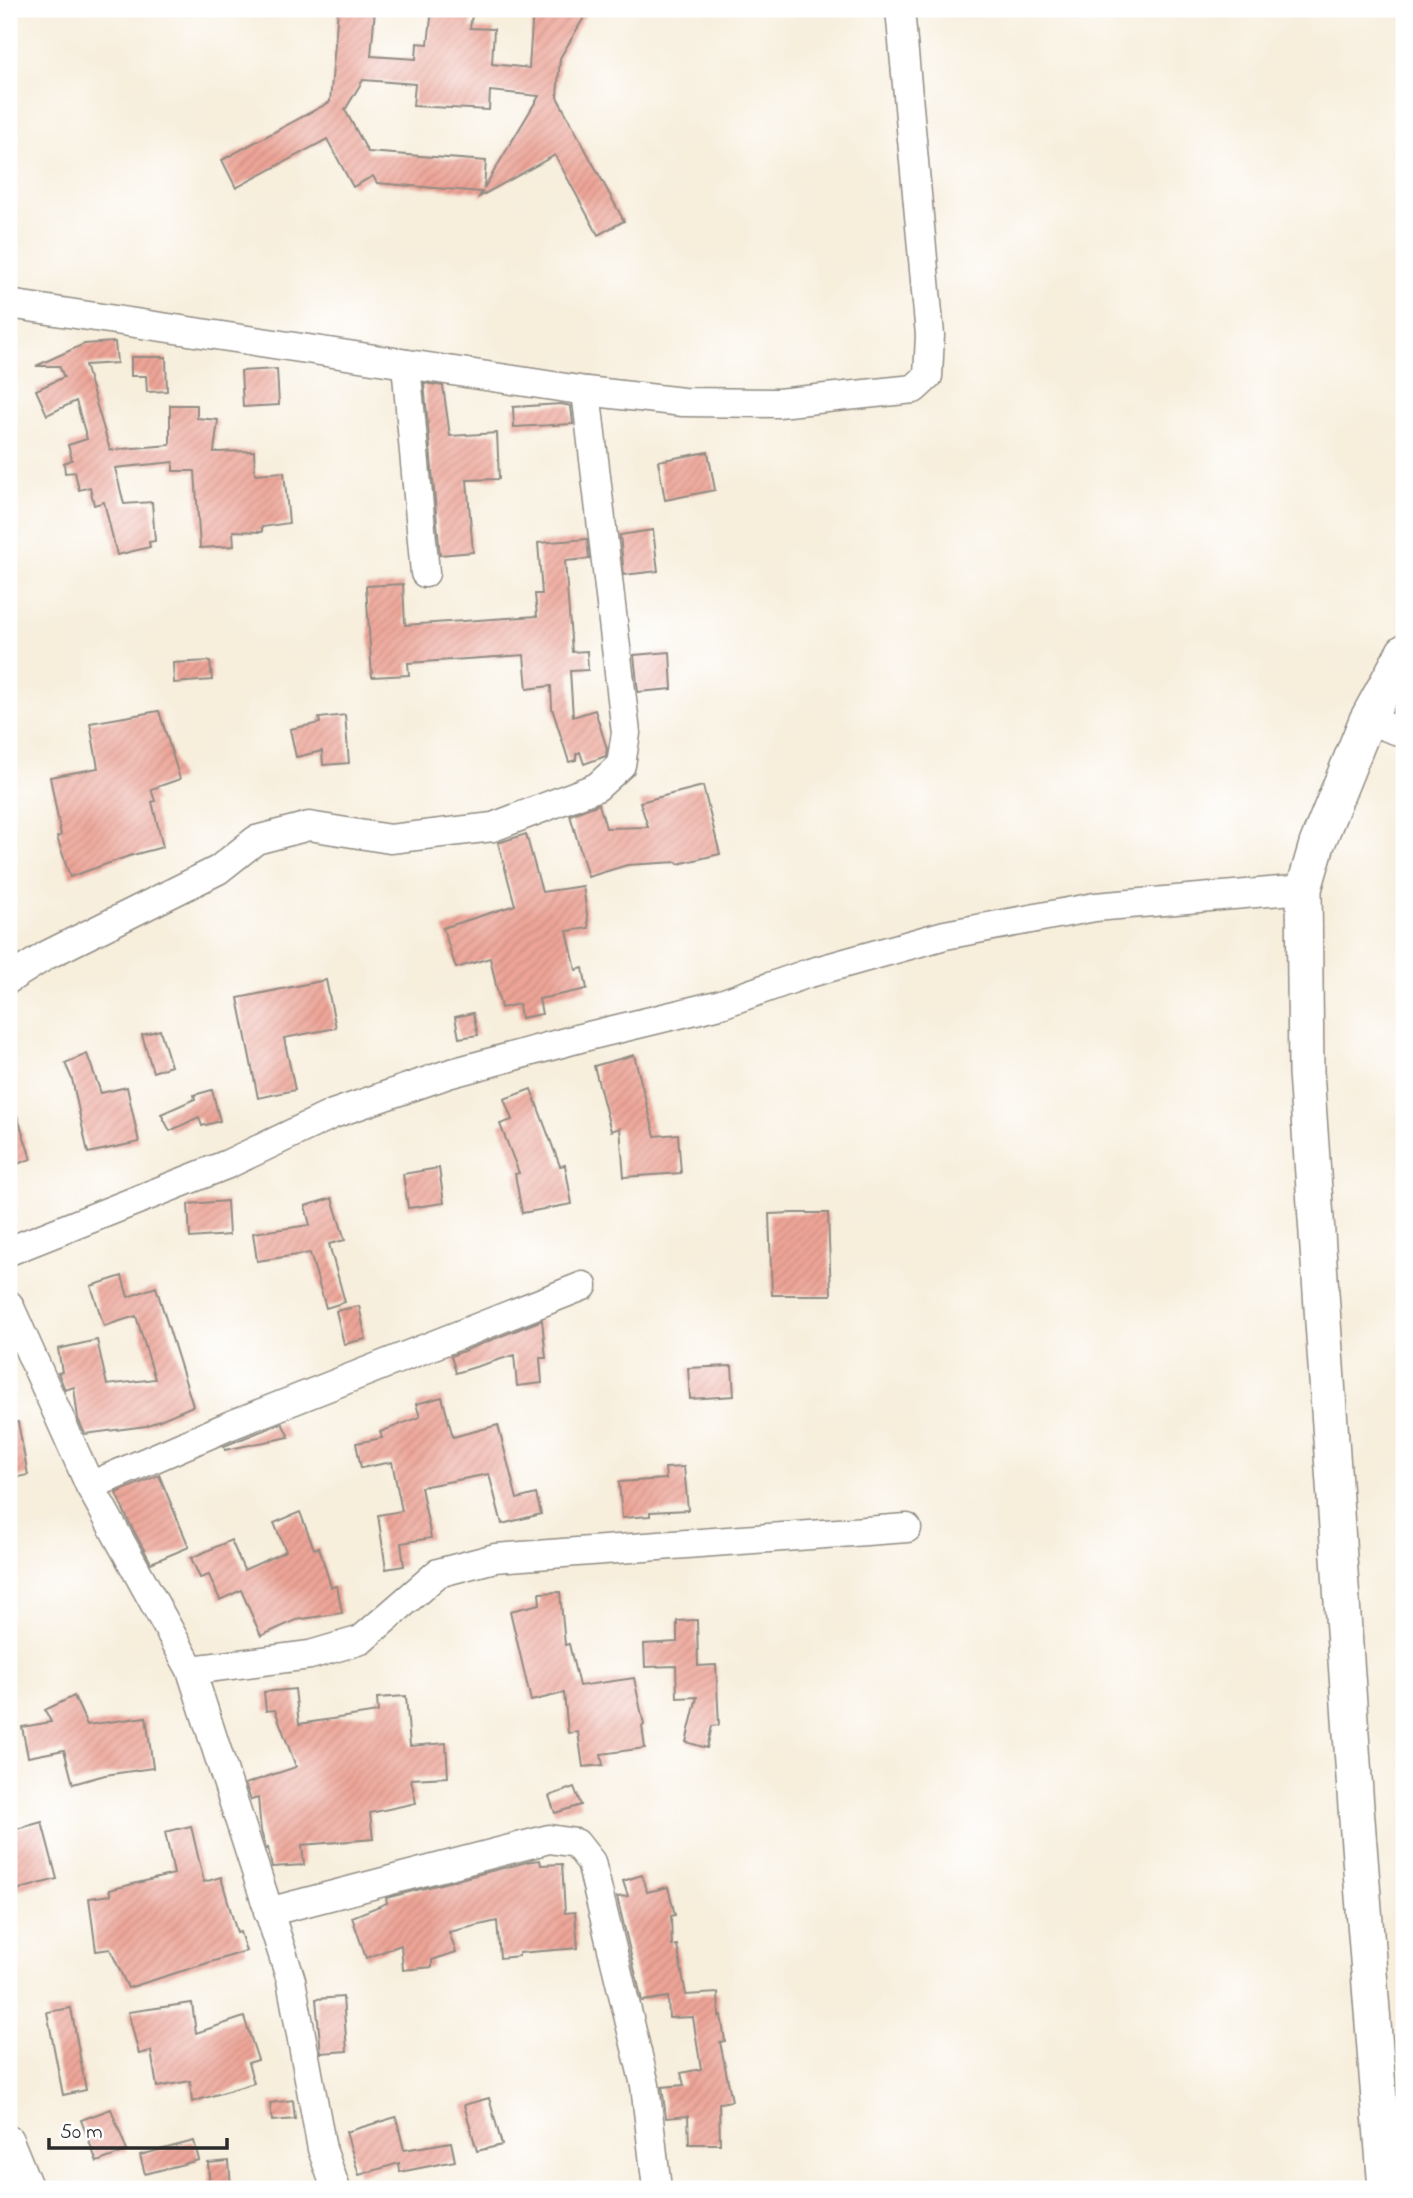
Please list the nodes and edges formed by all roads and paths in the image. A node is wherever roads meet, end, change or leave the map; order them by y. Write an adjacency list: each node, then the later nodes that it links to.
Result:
1 (900, 9): 4 (street)
2 (9, 304): 3 (street)
3 (406, 364): 4 (street); 5 (street)
4 (586, 391): 10 (street)
5 (425, 573)
6 (1404, 652): 7 (street)
7 (1367, 720): 8 (street); 9 (street)
8 (1404, 733)
9 (1304, 888): 11 (street); 22 (street)
10 (9, 979)
11 (9, 1251)
12 (583, 1286): 14 (street)
13 (9, 1305): 14 (street)
14 (90, 1486): 16 (street)
15 (907, 1528): 16 (street)
16 (191, 1670): 17 (street)
17 (268, 1912): 20 (street); 21 (street)
18 (9, 2140): 19 (street)
19 (29, 2189)
20 (336, 2189)
21 (657, 2189)
22 (1386, 2189)

